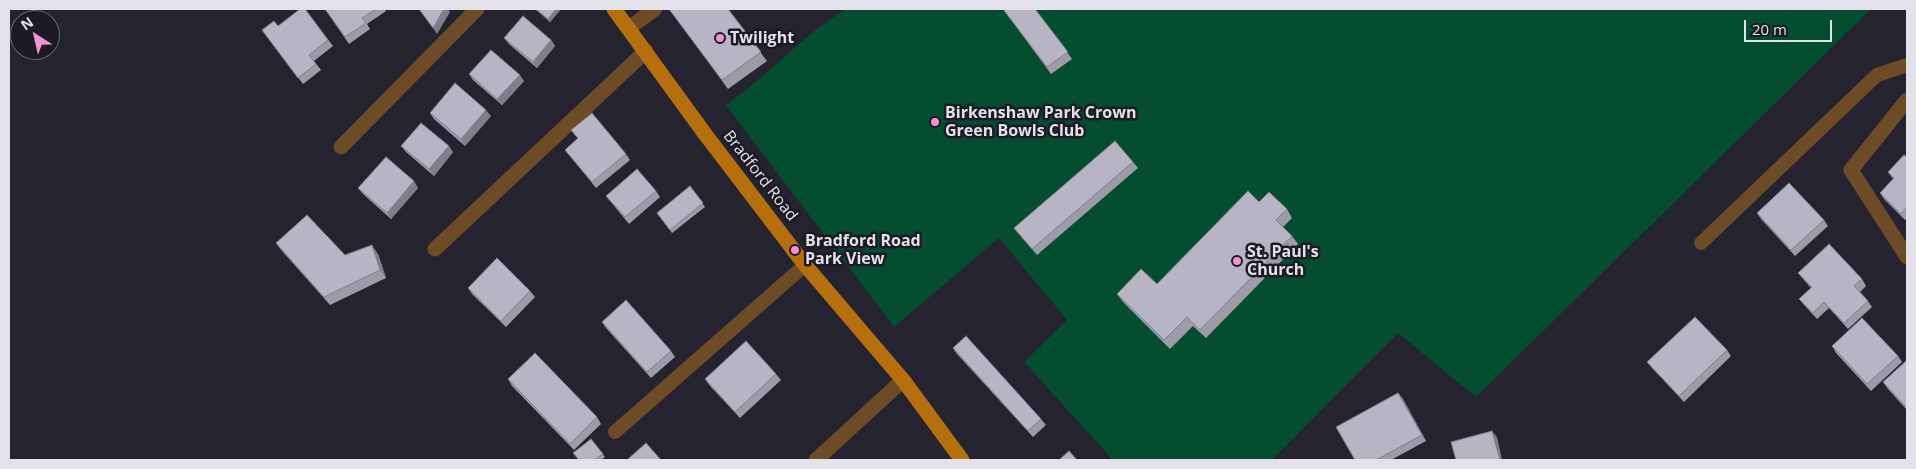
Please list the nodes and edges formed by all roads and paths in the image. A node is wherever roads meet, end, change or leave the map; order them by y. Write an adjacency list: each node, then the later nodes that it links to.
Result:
1 (477, 9): 8 (street)
2 (614, 9): 4 (main road, Bradford Road)
3 (655, 9): 4 (street)
4 (629, 28): 5 (main road, Bradford Road)
5 (646, 51): 10 (street); 12 (main road, Bradford Road)
6 (1907, 65): 9 (lane)
7 (1907, 100): 11 (street)
8 (341, 146)
9 (1701, 243)
10 (435, 250)
11 (1907, 257)
12 (805, 265): 13 (main road, Bradford Road); 14 (lane)
13 (902, 380): 15 (street); 16 (main road, Bradford Road)
14 (615, 432)
15 (816, 460)
16 (962, 460)

